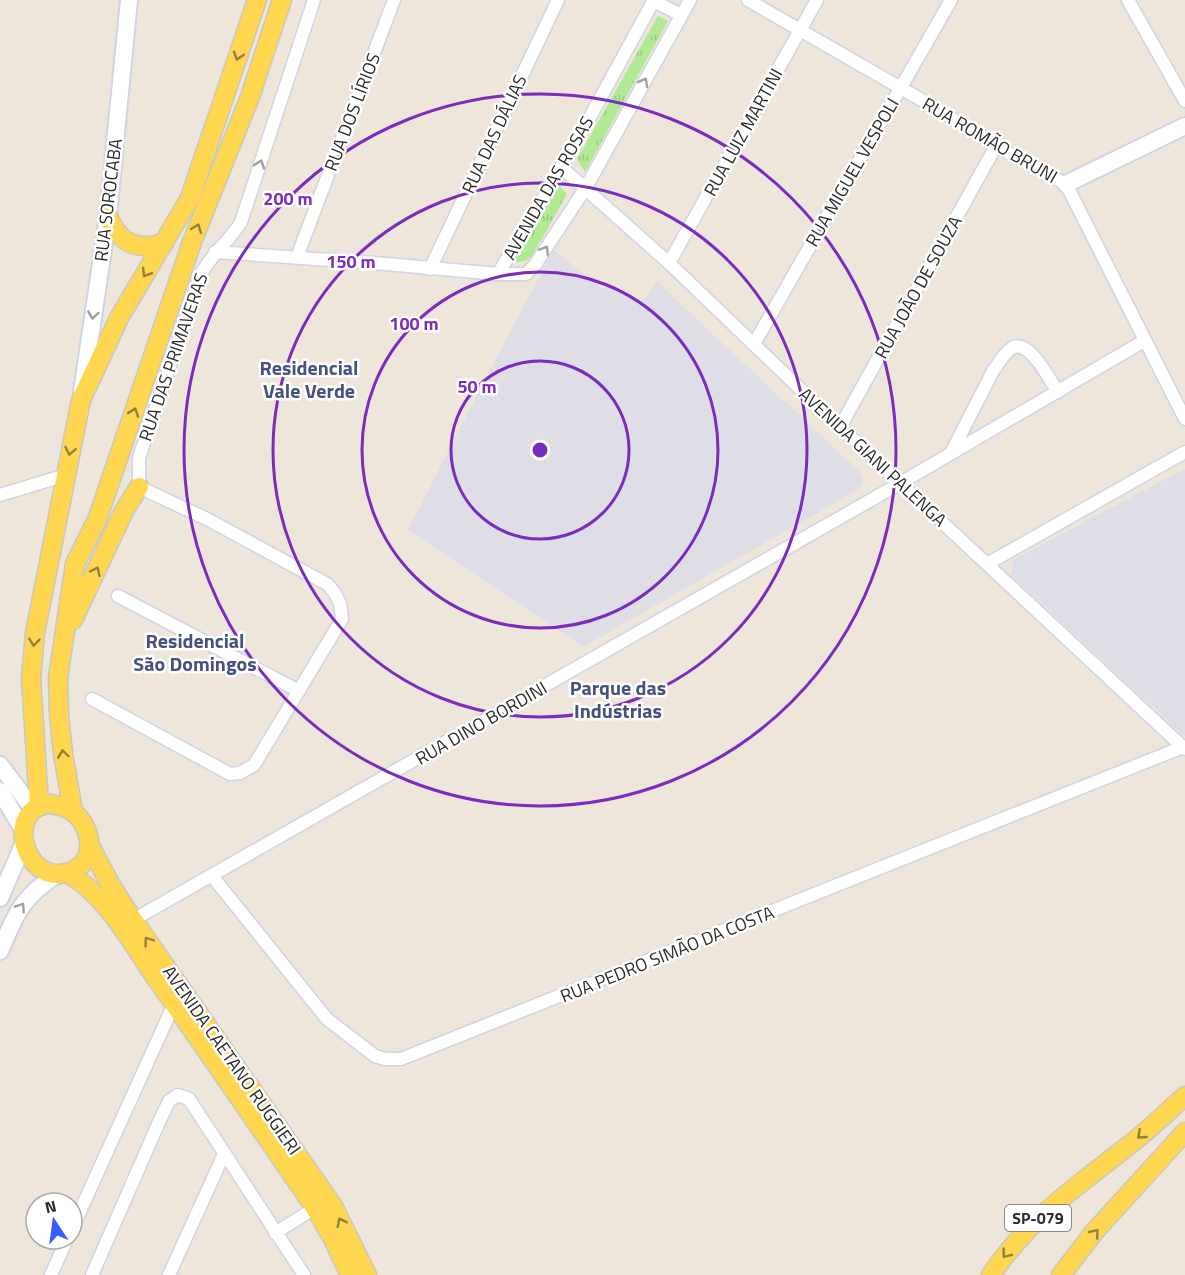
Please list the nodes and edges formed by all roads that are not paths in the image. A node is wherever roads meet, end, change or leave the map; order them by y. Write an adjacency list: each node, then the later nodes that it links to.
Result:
1 (129, 0): 22 (main road, RUA SOROCABA)
2 (257, 0): 23 (main road, one-way to 23)
3 (282, 0): 43 (main road, one-way to 3)
4 (314, 0): 24 (street, RUA DAS PRIMAVERAS, one-way to 4)
5 (394, 0): 25 (street, RUA DOS LÍRIOS)
6 (558, 0): 27 (street, RUA DAS DÁLIAS)
7 (690, 0): 13 (street, AVENIDA DAS ROSAS)
8 (748, 0): 14 (street, RUA ROMÃO BRUNI)
9 (817, 0): 14 (street, RUA LUIZ MARTINI)
10 (951, 0): 15 (street, RUA MIGUEL VESPOLI)
11 (1128, 0): 16 (street)
12 (654, 1): 13 (street, AVENIDA DAS ROSAS); 19 (street, AVENIDA DAS ROSAS)
13 (681, 15): 21 (street, AVENIDA DAS ROSAS, one-way to 13)
14 (800, 29): 15 (street, RUA ROMÃO BRUNI); 26 (street, RUA LUIZ MARTINI)
15 (900, 87): 18 (street, RUA ROMÃO BRUNI); 30 (street, RUA MIGUEL VESPOLI)
16 (1185, 101)
17 (1185, 126): 20 (main road)
18 (996, 146): 20 (street, RUA ROMÃO BRUNI); 34 (street, RUA JOÃO DE SOUZA)
19 (561, 167): 21 (street, AVENIDA GIANI PALENGA); 28 (street, AVENIDA DAS ROSAS)
20 (1066, 184): 29 (street, RUA ROMÃO BRUNI)
21 (585, 189): 26 (street, AVENIDA GIANI PALENGA); 28 (street, AVENIDA DAS ROSAS, one-way to 21)
22 (108, 216): 23 (main road); 32 (main road, RUA SOROCABA, one-way to 32)
23 (164, 243): 32 (main road, one-way to 32)
24 (215, 252): 25 (street); 39 (street, RUA DAS PRIMAVERAS)
25 (297, 257): 27 (street)
26 (669, 263): 30 (street, AVENIDA GIANI PALENGA)
27 (430, 269): 28 (street)
28 (498, 274)
29 (1144, 340): 31 (street, RUA DINO BORDINI); 33 (street, RUA ROMÃO BRUNI)
30 (754, 344): 34 (street, AVENIDA GIANI PALENGA)
31 (1058, 392): 35 (street, RUA DINO BORDINI); 35 (street)
32 (81, 400): 37 (main road, one-way to 37)
33 (1185, 419)
34 (840, 427): 38 (street, AVENIDA GIANI PALENGA)
35 (952, 452): 38 (street, RUA DINO BORDINI)
36 (1185, 452): 41 (street)
37 (66, 475): 40 (street); 49 (main road, one-way to 49)
38 (901, 483): 41 (street, AVENIDA GIANI PALENGA); 54 (street, RUA DINO BORDINI)
39 (140, 487): 43 (main road, one-way to 39); 44 (street)
40 (0, 495)
41 (987, 564): 46 (street, AVENIDA GIANI PALENGA)
42 (118, 596): 44 (street)
43 (62, 643): 50 (main road, one-way to 43)
44 (299, 691): 45 (street)
45 (92, 699)
46 (1184, 748): 54 (street, RUA PEDRO SIMÃO DA COSTA)
47 (0, 765): 49 (main road)
48 (0, 791): 51 (main road)
49 (36, 807): 50 (main road); 51 (main road)
50 (73, 812): 52 (main road)
51 (24, 836): 53 (main road); 55 (main road)
52 (91, 848): 53 (main road); 56 (main road, AVENIDA CAETANO RUGGIERI)
53 (62, 874): 57 (main road, one-way to 53); 58 (main road, AVENIDA CAETANO RUGGIERI)
54 (212, 876): 56 (street, RUA DINO BORDINI)
55 (0, 898)
56 (133, 920): 71 (main road, AVENIDA CAETANO RUGGIERI, one-way to 56)
57 (0, 951)
58 (174, 1004): 62 (street); 63 (main road, AVENIDA CAETANO RUGGIERI)
59 (1185, 1096): 72 (main road, SP-079, one-way to 72)
60 (1185, 1132): 73 (main road, SP-079, one-way to 60)
61 (224, 1154): 64 (street); 67 (street); 68 (street)
62 (84, 1203)
63 (315, 1208): 64 (street); 70 (main road, AVENIDA CAETANO RUGGIERI)
64 (275, 1233): 69 (street)
65 (62, 1251): 66 (street)
66 (51, 1275)
67 (92, 1275)
68 (169, 1275)
69 (304, 1275)
70 (350, 1275)
71 (367, 1275)
72 (991, 1275)
73 (1061, 1275)

